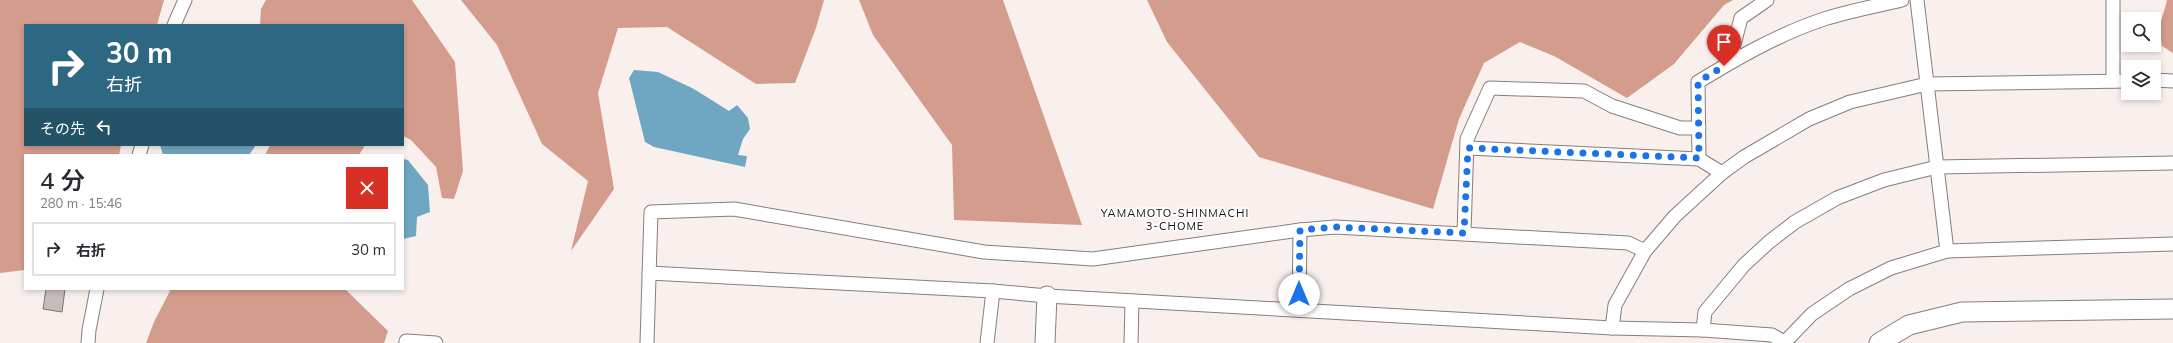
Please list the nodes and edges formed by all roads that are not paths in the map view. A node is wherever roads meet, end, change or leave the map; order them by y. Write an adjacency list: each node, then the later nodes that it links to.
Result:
1 (185, 0): 6 (street)
2 (1767, 0): 7 (street)
3 (1902, 0): 7 (street)
4 (1917, 0): 12 (street)
5 (2113, 0): 9 (street)
6 (174, 24)
7 (1736, 58): 13 (street)
8 (2161, 80): 11 (street)
9 (2113, 81): 10 (street); 12 (street)
10 (2121, 81)
11 (2173, 81)
12 (1927, 84): 17 (street); 18 (street)
13 (1699, 128): 14 (street); 15 (street)
14 (1468, 148): 15 (street); 20 (street)
15 (1699, 158): 18 (street)
16 (2173, 163): 17 (street)
17 (1937, 167): 23 (street); 32 (street)
18 (1722, 172): 22 (street)
19 (1300, 230): 20 (street); 24 (street); 30 (street)
20 (1464, 233): 22 (street)
21 (2173, 244): 23 (street)
22 (1645, 251): 31 (street)
23 (1947, 251): 40 (street)
24 (649, 273): 26 (street); 36 (street)
25 (97, 290): 33 (street)
26 (993, 291): 27 (street); 37 (street)
27 (1047, 296): 28 (street); 38 (street)
28 (1132, 300): 30 (street); 39 (street)
29 (2173, 308): 41 (street)
30 (1299, 310): 31 (street)
31 (1612, 328): 32 (street)
32 (1703, 330): 40 (street)
33 (88, 343)
34 (406, 343): 35 (street)
35 (436, 343)
36 (647, 343)
37 (987, 343)
38 (1044, 343)
39 (1131, 343)
40 (1784, 343)
41 (1880, 343)

